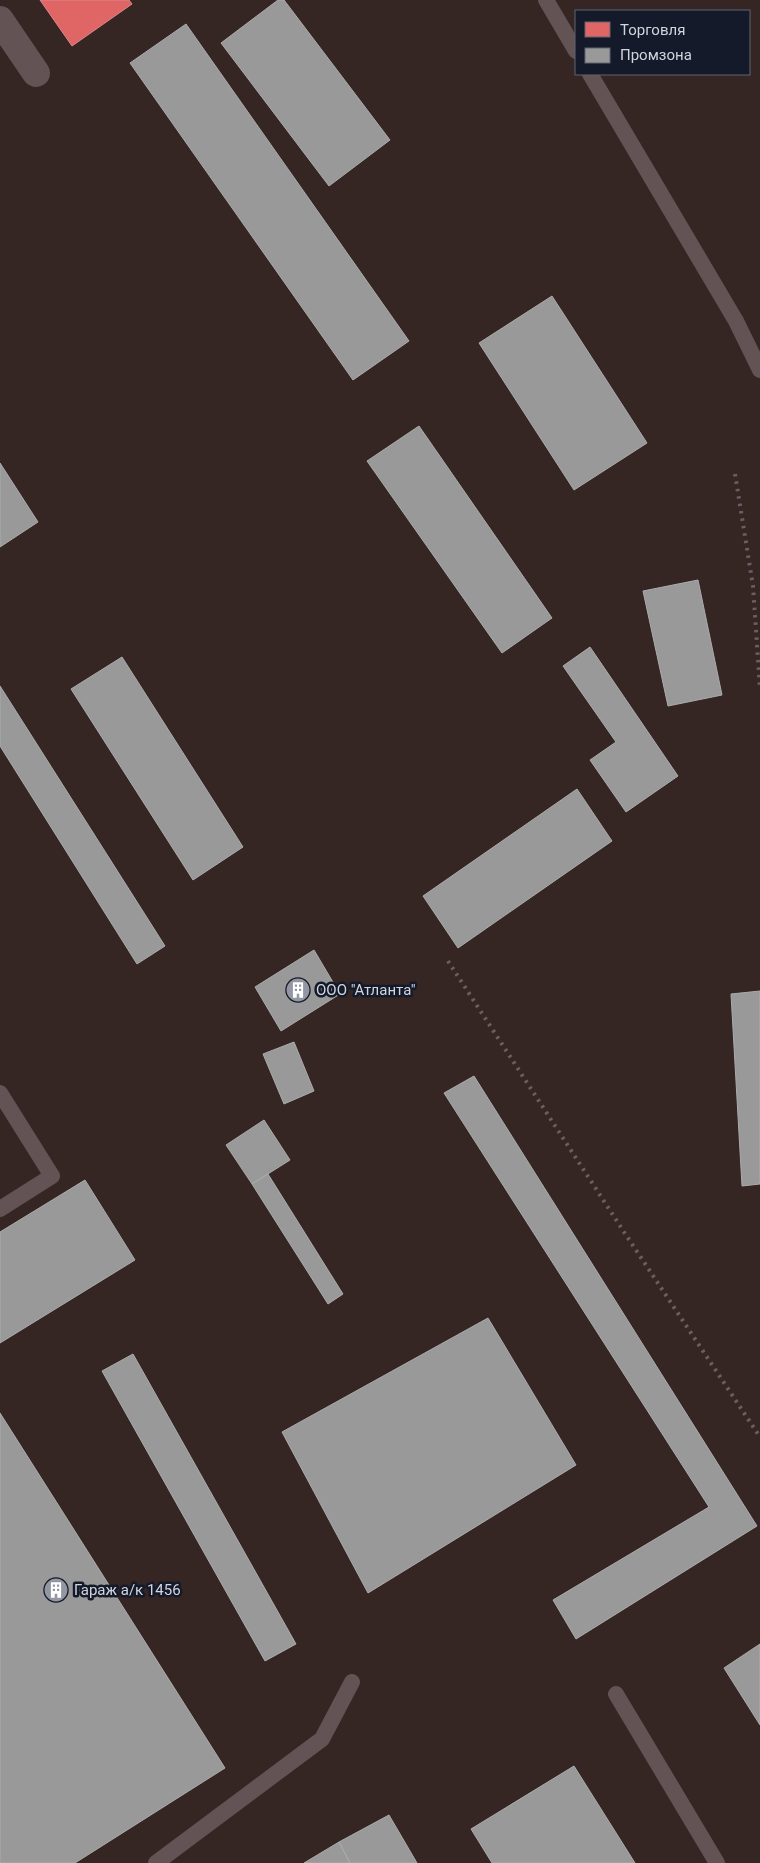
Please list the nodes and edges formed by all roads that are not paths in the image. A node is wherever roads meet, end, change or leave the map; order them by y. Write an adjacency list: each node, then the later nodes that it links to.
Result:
1 (546, 0): 3 (lane)
2 (0, 20): 4 (street)
3 (575, 49)
4 (36, 73)
5 (591, 75): 6 (lane)
6 (760, 370)
7 (0, 1093): 8 (lane)
8 (0, 1209)
9 (352, 1682): 11 (lane)
10 (616, 1694): 12 (lane)
11 (156, 1863)
12 (717, 1863)

